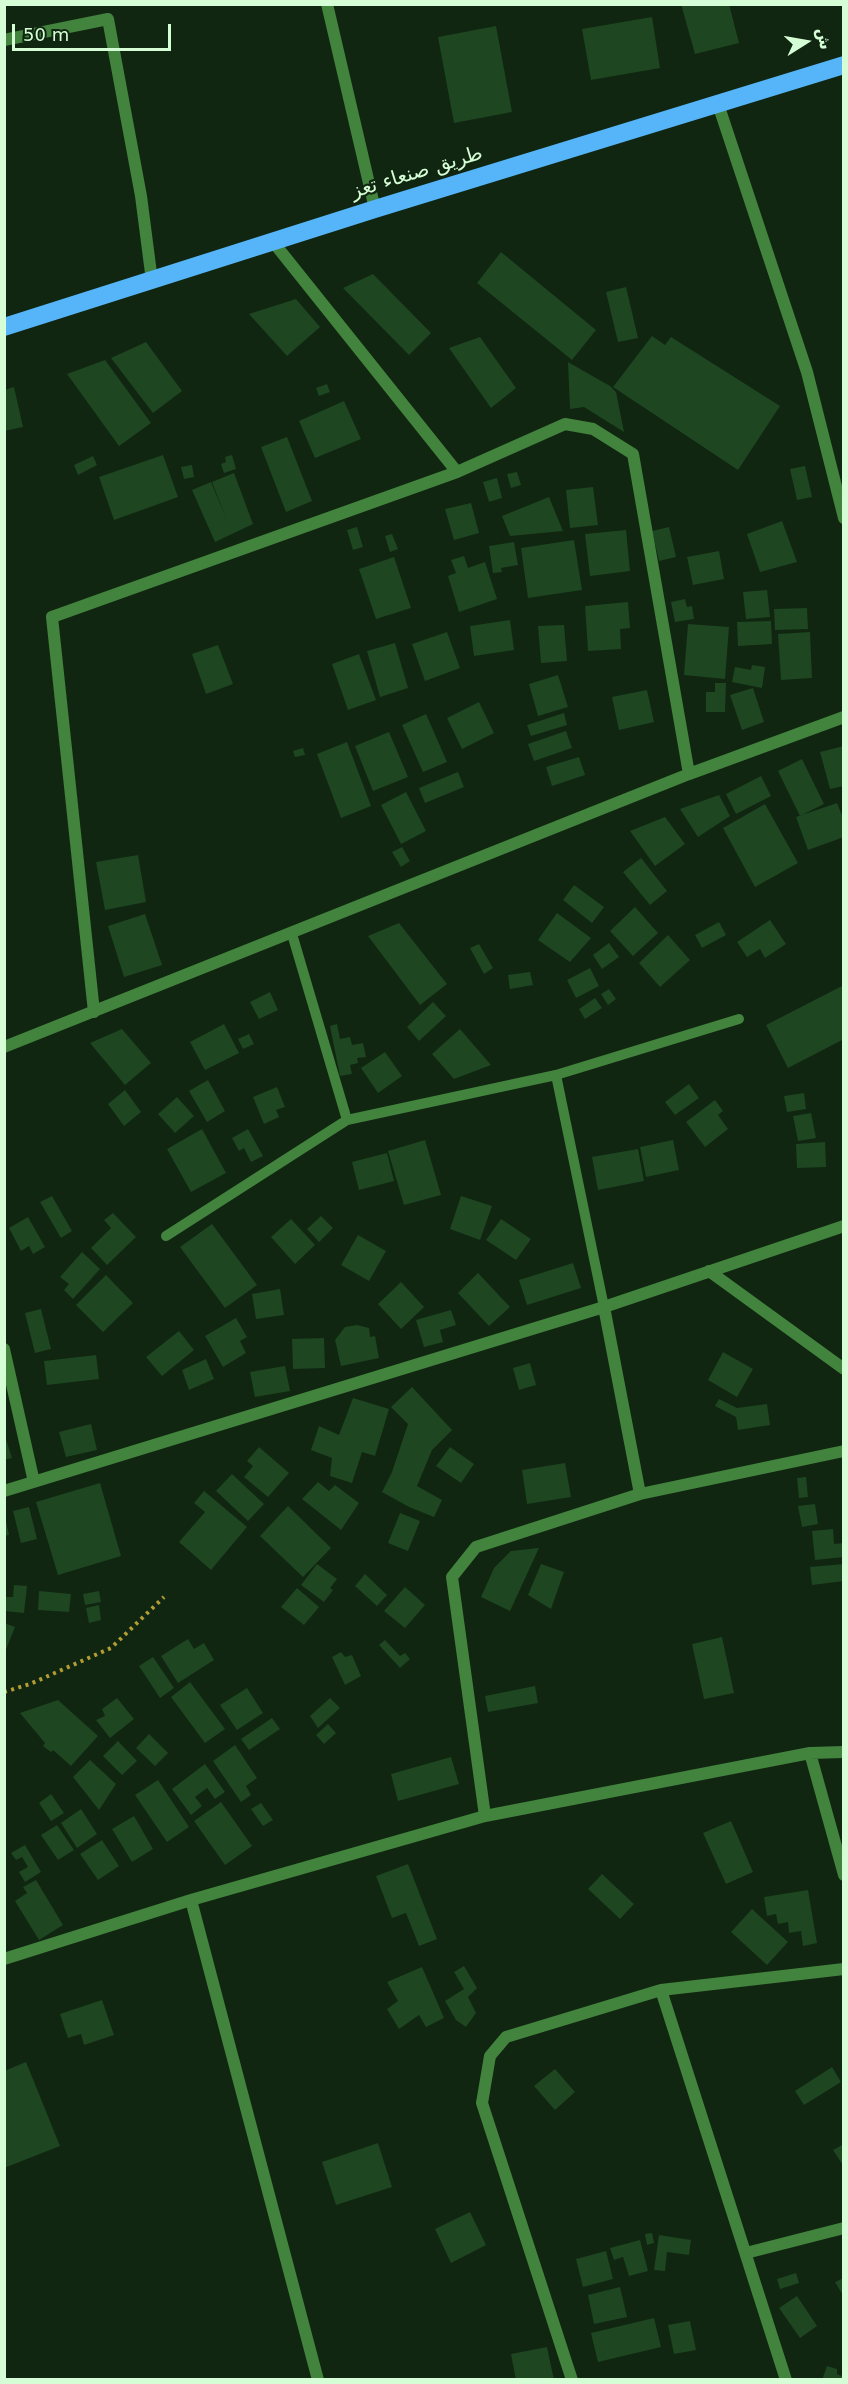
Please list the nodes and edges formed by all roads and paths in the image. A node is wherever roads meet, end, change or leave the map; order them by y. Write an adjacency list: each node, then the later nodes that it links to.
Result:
1 (327, 4): 5 (street)
2 (4, 40): 7 (street)
3 (843, 65): 4 (highway, طريق صنعاء تعز)
4 (718, 105): 5 (highway, طريق صنعاء تعز); 10 (street)
5 (375, 209): 6 (highway, طريق صنعاء تعز)
6 (274, 243): 7 (highway, طريق صنعاء تعز); 9 (street)
7 (152, 281): 8 (highway, طريق صنعاء تعز)
8 (4, 327)
9 (457, 472): 13 (street); 15 (street)
10 (840, 496): 11 (street)
11 (843, 518)
12 (843, 717): 13 (street)
13 (689, 774): 14 (street)
14 (291, 934): 15 (street); 19 (lane)
15 (94, 1012): 17 (street)
16 (739, 1019): 18 (lane)
17 (4, 1047)
18 (556, 1075): 19 (lane); 23 (lane)
19 (347, 1120): 21 (lane)
20 (843, 1226): 22 (street)
21 (166, 1236)
22 (709, 1271): 23 (street); 25 (street)
23 (604, 1307): 27 (street); 29 (street)
24 (4, 1349): 27 (street)
25 (843, 1370)
26 (843, 1451): 29 (street)
27 (34, 1482): 28 (street)
28 (4, 1491)
29 (640, 1494): 34 (street)
30 (164, 1597): 31 (path)
31 (4, 1692)
32 (843, 1752): 33 (street)
33 (810, 1753): 34 (street); 35 (street)
34 (485, 1816): 36 (street)
35 (843, 1875)
36 (191, 1900): 37 (street); 42 (street)
37 (4, 1959)
38 (843, 1969): 39 (street)
39 (661, 1990): 41 (street); 43 (street)
40 (843, 2228): 41 (street)
41 (746, 2253): 44 (street)
42 (318, 2379)
43 (572, 2379)
44 (786, 2379)

